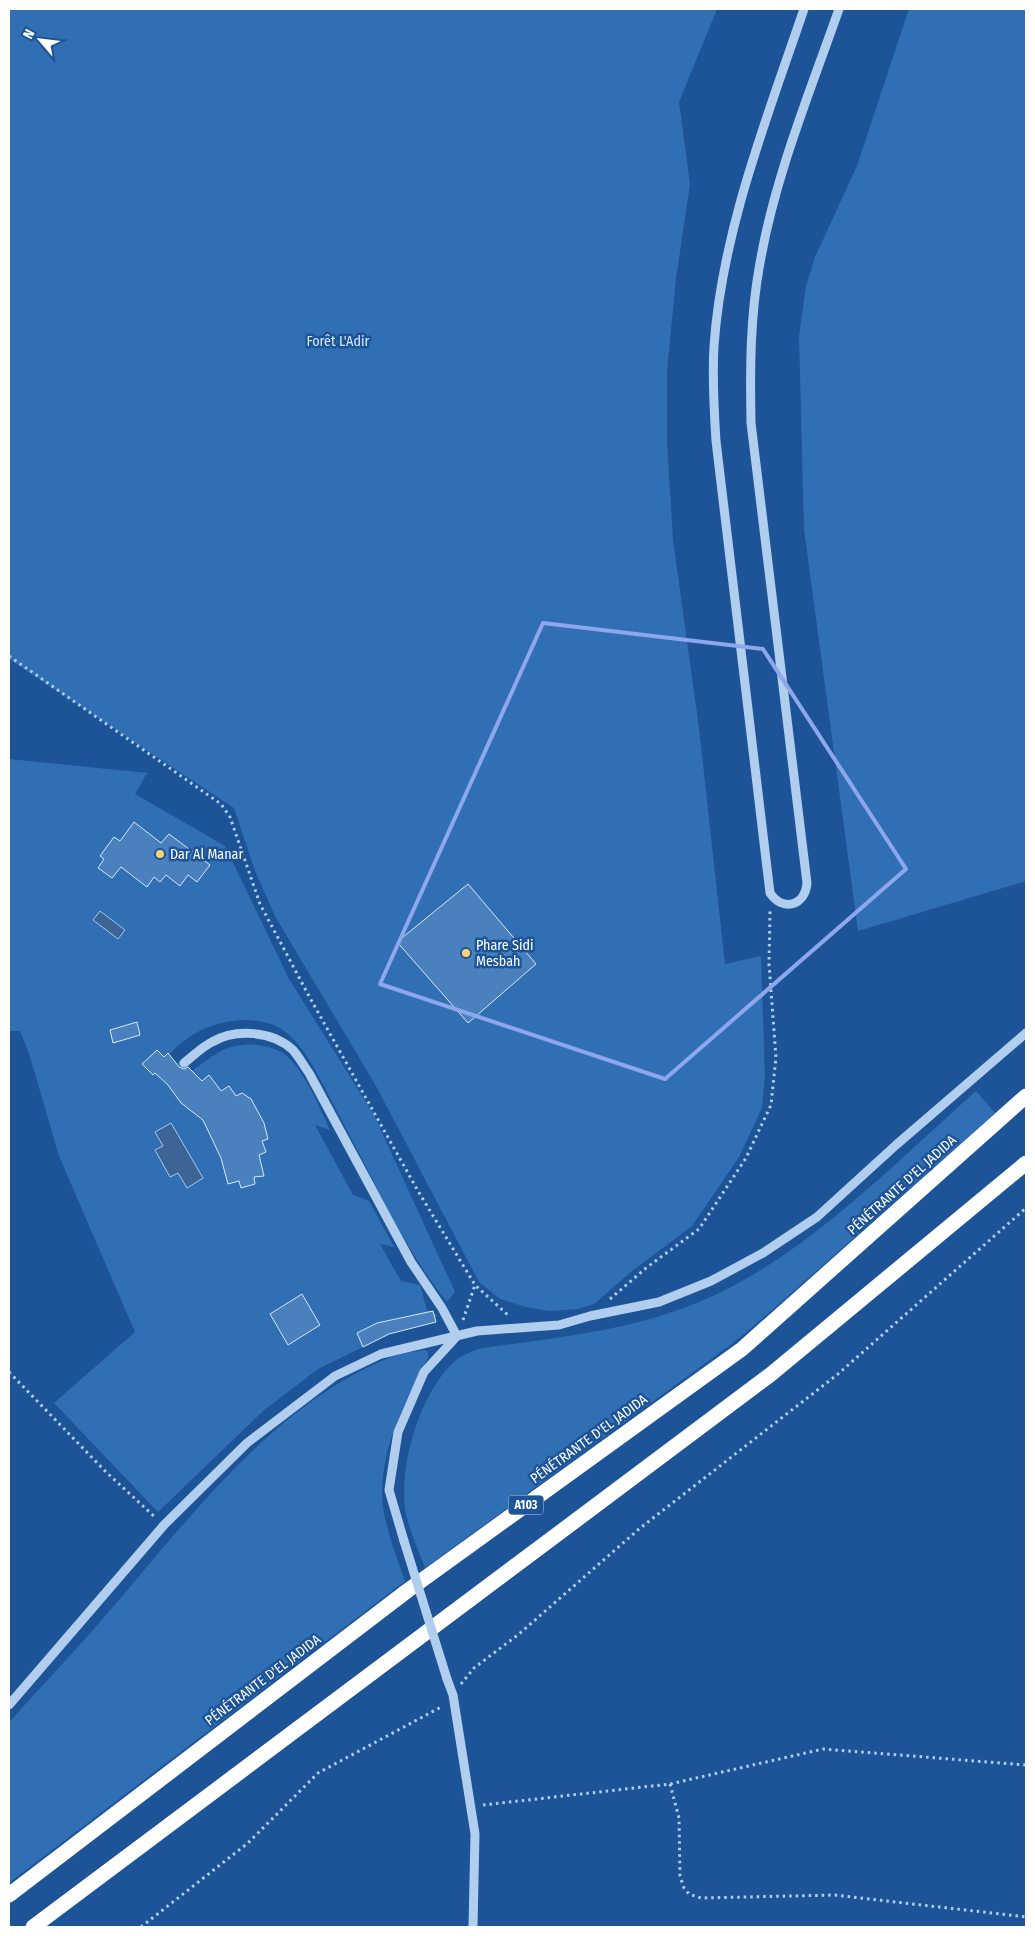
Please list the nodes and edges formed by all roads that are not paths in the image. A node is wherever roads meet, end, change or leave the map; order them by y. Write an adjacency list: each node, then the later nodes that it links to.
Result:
1 (804, 9): 2 (street)
2 (839, 9)
3 (1026, 1033): 7 (street)
4 (184, 1063): 7 (street)
5 (1026, 1096): 9 (highway, PÉNÉTRANTE D'EL JADIDA / A103)
6 (1026, 1162): 10 (highway)
7 (457, 1336): 8 (street); 11 (street, bridge)
8 (9, 1704)
9 (9, 1895)
10 (33, 1927)
11 (473, 1927)

